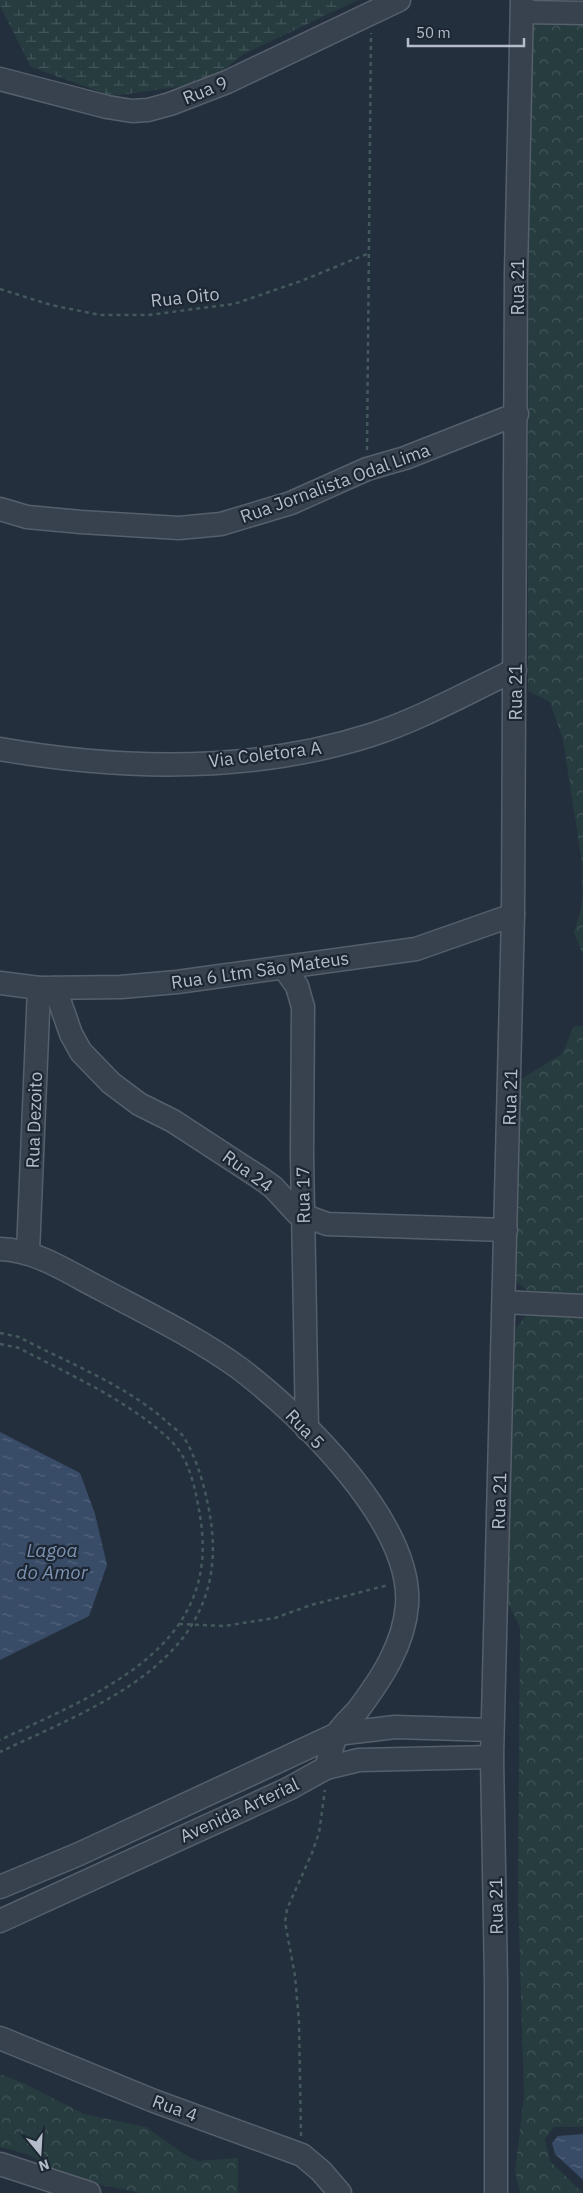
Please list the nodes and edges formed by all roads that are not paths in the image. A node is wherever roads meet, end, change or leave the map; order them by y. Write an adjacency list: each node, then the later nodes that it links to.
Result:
1 (399, 0): 4 (street, Rua 9)
2 (522, 6): 3 (street); 5 (street, Rua 21)
3 (583, 13)
4 (0, 79)
5 (517, 414): 6 (street, Rua Jornalista Odal Lima); 7 (street, Rua 21)
6 (0, 509)
7 (515, 670): 8 (street, Via Coletora A); 9 (street, Rua 21)
8 (0, 749)
9 (513, 915): 10 (street, Rua 6 Ltm São Mateus); 14 (street, Rua 21)
10 (284, 968): 12 (street, Rua 6 Ltm São Mateus); 13 (street, Rua 17)
11 (0, 983): 12 (street, Rua 6 Ltm São Mateus)
12 (47, 988): 13 (street, Rua 24); 16 (street, Rua Dezoito)
13 (303, 1216): 14 (street, Rua 24); 19 (street, Rua 17)
14 (506, 1230): 17 (street, Rua 21)
15 (0, 1249): 16 (street, Rua 5)
16 (28, 1252): 19 (street, Rua 5)
17 (504, 1302): 18 (street); 20 (street, Rua 21)
18 (583, 1306)
19 (307, 1428): 21 (street, Rua 5)
20 (492, 1730): 21 (street, Avenida Arterial); 22 (street, Rua 21)
21 (337, 1734): 23 (street); 24 (street, Avenida Arterial)
22 (492, 1757): 23 (street, Avenida Arterial); 30 (street, Rua 21)
23 (326, 1768): 25 (street, Avenida Arterial)
24 (0, 1887)
25 (0, 1921)
26 (0, 2038): 29 (street, Rua 4)
27 (0, 2164): 28 (street)
28 (89, 2193)
29 (340, 2193)
30 (496, 2193)

